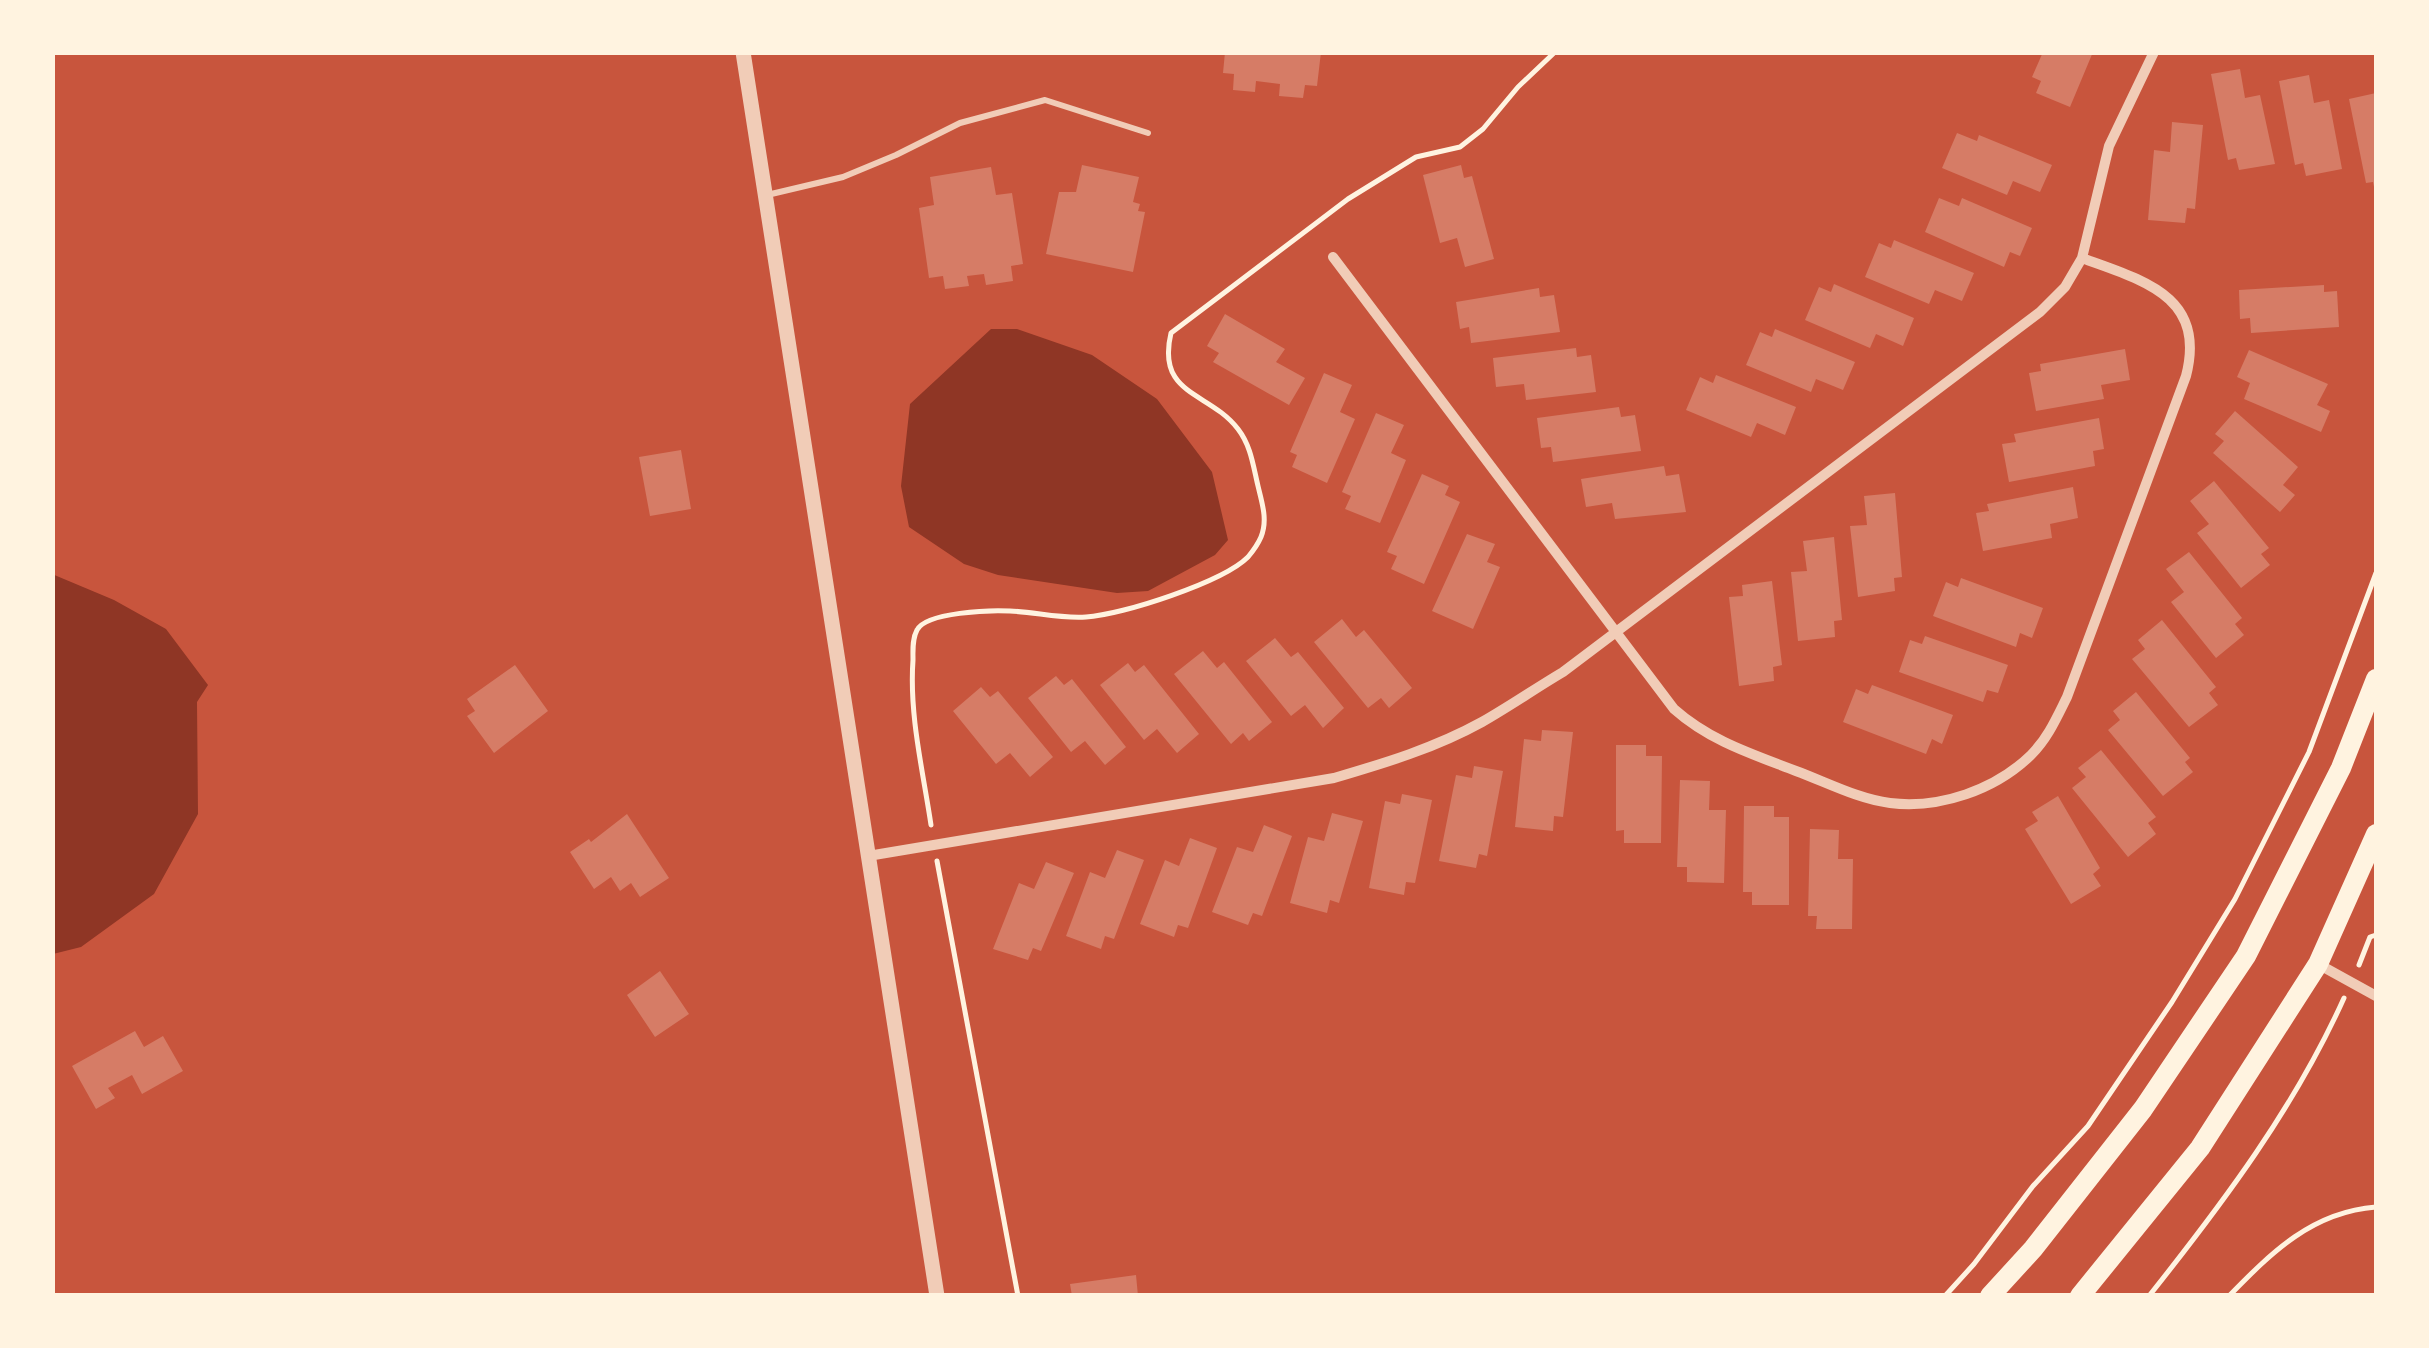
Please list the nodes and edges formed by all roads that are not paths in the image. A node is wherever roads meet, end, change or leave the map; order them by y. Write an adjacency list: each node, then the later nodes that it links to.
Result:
1 (743, 52): 4 (street)
2 (2154, 52): 6 (street)
3 (1148, 133): 4 (lane)
4 (765, 195): 10 (street)
5 (1333, 257): 7 (street)
6 (2082, 258): 7 (street); 7 (street)
7 (1614, 633): 10 (street)
8 (2376, 679): 14 (main road)
9 (2376, 834): 11 (main road)
10 (868, 856): 13 (street)
11 (2318, 964): 12 (street); 15 (main road)
12 (2376, 996)
13 (937, 1296)
14 (1990, 1296)
15 (2080, 1296)

